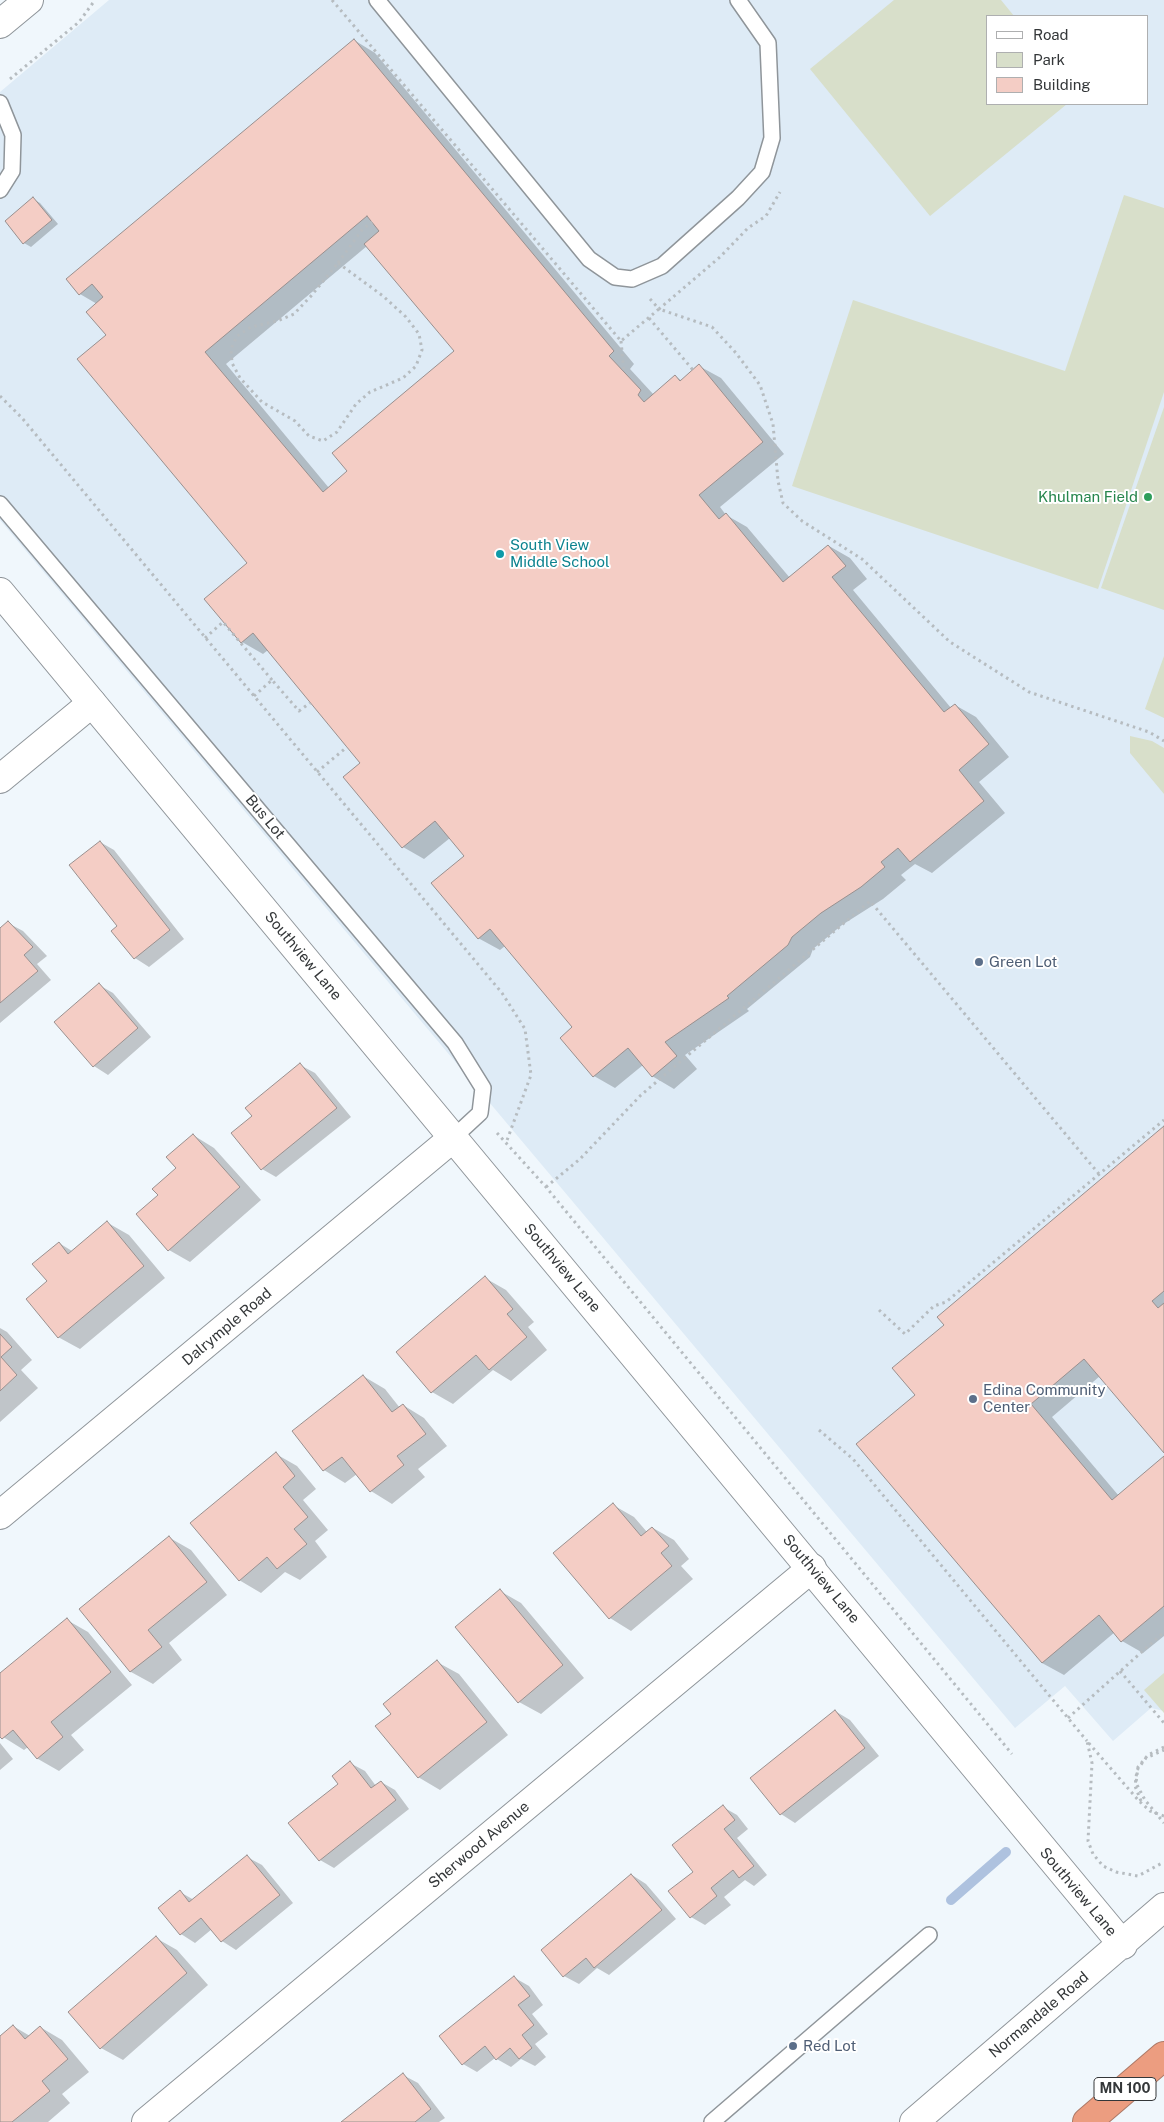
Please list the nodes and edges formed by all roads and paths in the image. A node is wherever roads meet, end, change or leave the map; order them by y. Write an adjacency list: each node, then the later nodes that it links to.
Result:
1 (29, 0): 6 (street)
2 (95, 0): 7 (path)
3 (332, 0): 13 (path)
4 (377, 0): 5 (lane)
5 (738, 0)
6 (0, 24)
7 (7, 81)
8 (0, 103): 9 (lane)
9 (0, 190)
10 (372, 222): 11 (path)
11 (338, 263): 11 (path)
12 (649, 318): 13 (path); 14 (path); 24 (path)
13 (621, 341): 15 (path)
14 (693, 370)
15 (624, 372)
16 (0, 396): 19 (path)
17 (0, 504): 28 (lane, Bus Lot)
18 (0, 592): 22 (street, Southview Lane)
19 (205, 638): 20 (path); 21 (path)
20 (272, 680): 21 (path); 23 (path)
21 (254, 696): 26 (path)
22 (92, 703): 27 (street); 30 (street, Southview Lane)
23 (310, 703)
24 (1164, 741)
25 (347, 747): 26 (path)
26 (317, 772): 31 (path)
27 (0, 779)
28 (480, 1113): 30 (lane); 31 (path)
29 (1164, 1120): 32 (path)
30 (453, 1138): 36 (street, Dalrymple Road); 37 (street, Southview Lane)
31 (506, 1144): 33 (path)
32 (1098, 1174): 33 (path); 34 (path)
33 (546, 1187): 44 (path)
34 (879, 1310)
35 (819, 1430): 40 (path)
36 (0, 1515)
37 (812, 1568): 50 (street, Southview Lane); 52 (street, Sherwood Avenue)
38 (1164, 1632): 39 (path)
39 (1120, 1671): 40 (path); 41 (path)
40 (1068, 1718): 42 (path)
41 (1164, 1723)
42 (1087, 1741): 45 (path); 47 (path)
43 (1164, 1749): 45 (path, bridge); 46 (path, bridge)
44 (1012, 1754)
45 (1164, 1816)
46 (1164, 1823)
47 (1164, 1862)
48 (1164, 1907): 50 (street, Normandale Road)
49 (929, 1935): 53 (lane)
50 (1123, 1945): 54 (street, Normandale Road)
51 (1164, 2056): 55 (highway, MN 100)
52 (146, 2122)
53 (712, 2122)
54 (914, 2122)
55 (1087, 2122)

